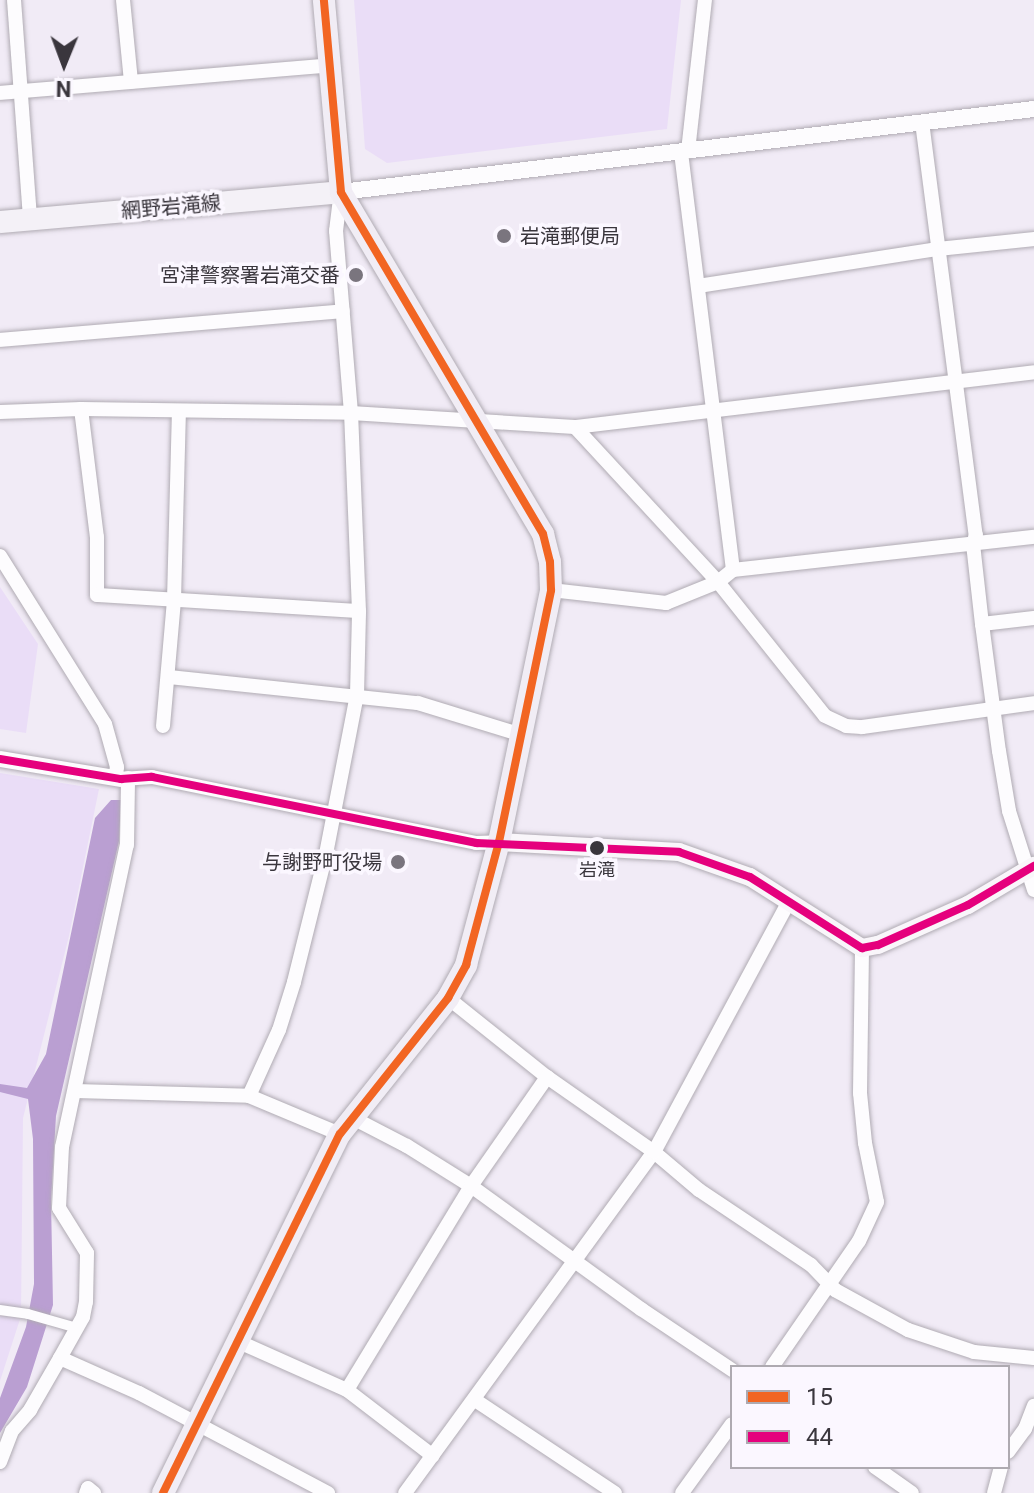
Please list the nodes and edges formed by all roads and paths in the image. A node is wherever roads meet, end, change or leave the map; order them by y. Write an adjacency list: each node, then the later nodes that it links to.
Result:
1 (14, 0): 7 (street)
2 (123, 0): 6 (street)
3 (324, 0): 5 (highway)
4 (705, 0): 11 (street)
5 (330, 65): 6 (street); 12 (highway)
6 (131, 82): 7 (street)
7 (21, 91): 8 (street); 13 (street)
8 (0, 93)
9 (1034, 109): 10 (street)
10 (922, 122): 11 (street); 16 (street)
11 (685, 152): 12 (street); 17 (street)
12 (341, 192): 13 (main road, 網野岩滝線); 18 (street); 27 (highway)
13 (30, 219): 14 (main road, 網野岩滝線)
14 (0, 222)
15 (1034, 239): 16 (street)
16 (938, 249): 17 (street); 21 (street)
17 (698, 286): 24 (street)
18 (343, 311): 19 (street); 26 (street)
19 (0, 340)
20 (1034, 372): 21 (street)
21 (955, 382): 24 (street); 30 (street)
22 (81, 409): 23 (street); 25 (street); 35 (street)
23 (179, 411): 26 (street); 35 (street)
24 (713, 411): 28 (street); 32 (street)
25 (0, 412)
26 (351, 413): 27 (street); 36 (street)
27 (478, 420): 28 (street); 34 (highway)
28 (575, 427): 33 (street)
29 (1034, 537): 30 (street)
30 (973, 544): 32 (street); 38 (street)
31 (0, 556): 46 (street)
32 (733, 570): 33 (street)
33 (718, 582): 34 (street); 42 (street)
34 (551, 590): 44 (highway)
35 (174, 600): 36 (street); 39 (street)
36 (359, 611): 40 (street)
37 (1034, 618): 38 (street)
38 (982, 624): 42 (street)
39 (169, 677): 40 (street); 43 (street)
40 (357, 695): 44 (street); 47 (street)
41 (1034, 703): 42 (street)
42 (993, 707): 49 (street)
43 (163, 726)
44 (522, 735): 48 (highway)
45 (0, 759): 46 (street)
46 (121, 778): 47 (street); 55 (street)
47 (334, 815): 48 (street); 56 (street)
48 (499, 842): 51 (main road); 53 (highway)
49 (1031, 867): 50 (street); 52 (main road)
50 (1034, 890)
51 (789, 901): 52 (main road); 58 (street)
52 (862, 948): 61 (street)
53 (448, 998): 54 (street); 57 (highway)
54 (547, 1077): 58 (street); 59 (street)
55 (75, 1091): 56 (street); 63 (street)
56 (249, 1096): 57 (street)
57 (346, 1126): 59 (street); 64 (highway)
58 (654, 1152): 60 (street); 61 (street)
59 (471, 1186): 60 (street); 69 (street)
60 (575, 1260): 68 (street); 70 (street)
61 (831, 1283): 66 (street); 67 (street)
62 (0, 1310): 63 (street)
63 (77, 1328): 65 (street)
64 (237, 1341): 69 (street); 72 (highway)
65 (60, 1358): 72 (street); 76 (street)
66 (1034, 1358)
67 (773, 1365)
68 (730, 1369)
69 (347, 1390): 75 (street)
70 (475, 1400): 75 (street); 84 (street)
71 (1034, 1406): 74 (street)
72 (197, 1424): 81 (highway); 82 (street)
73 (730, 1427): 85 (street)
74 (1010, 1449)
75 (433, 1456): 83 (street)
76 (0, 1462)
77 (878, 1469): 86 (street)
78 (1000, 1469): 87 (street)
79 (86, 1493): 80 (street)
80 (94, 1493)
81 (163, 1493)
82 (328, 1493)
83 (405, 1493)
84 (615, 1493)
85 (682, 1493)
86 (912, 1493)
87 (994, 1493)

